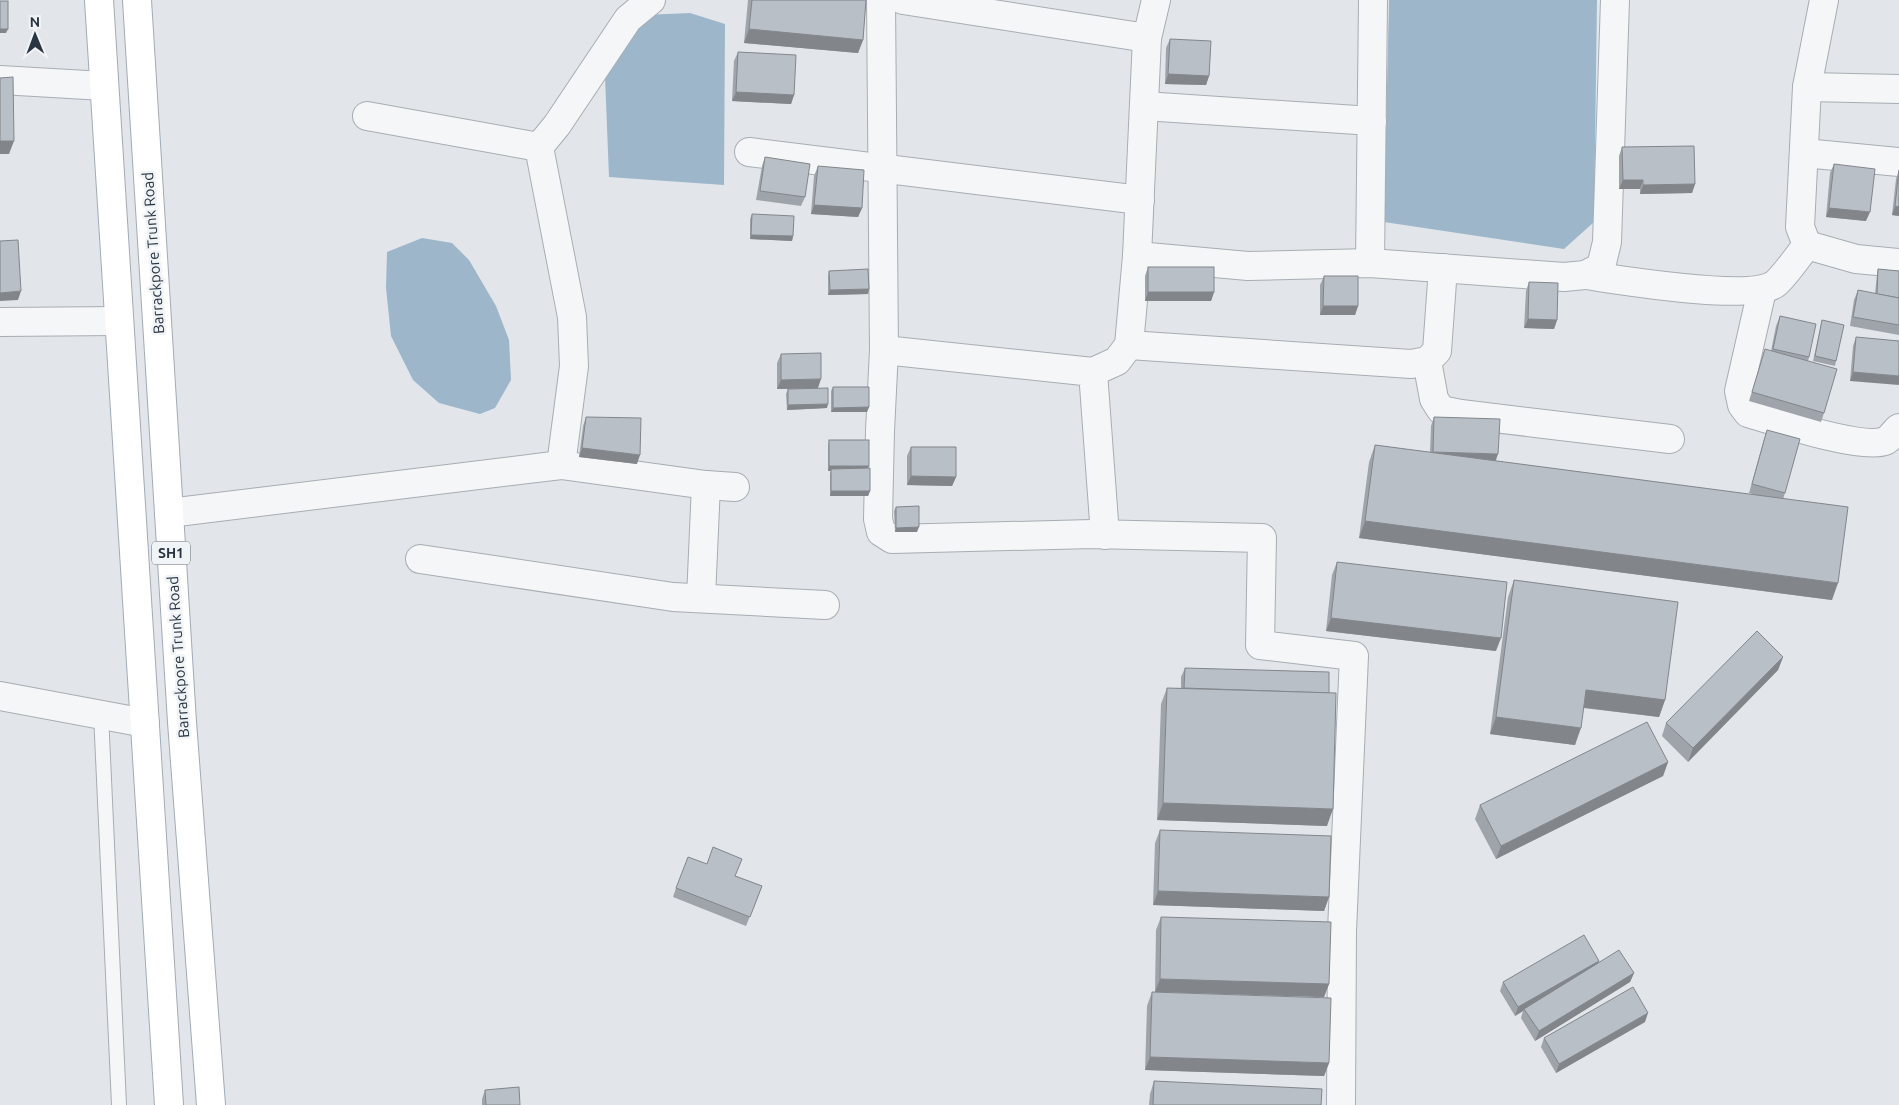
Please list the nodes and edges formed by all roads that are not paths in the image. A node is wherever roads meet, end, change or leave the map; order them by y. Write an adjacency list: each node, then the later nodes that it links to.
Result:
1 (99, 0): 12 (main road, SH1)
2 (137, 0): 42 (main road, Barrackpore Trunk Road / SH1)
3 (651, 0): 18 (street)
4 (881, 0): 22 (street)
5 (903, 0): 10 (street)
6 (1156, 0): 10 (street)
7 (1374, 0): 17 (street)
8 (1615, 0): 29 (street)
9 (1824, 0): 13 (street)
10 (1147, 38): 15 (street)
11 (0, 80): 12 (street)
12 (104, 86): 31 (main road, SH1)
13 (1807, 87): 14 (street); 20 (street)
14 (1899, 90)
15 (1144, 106): 17 (street); 23 (street)
16 (367, 116): 18 (street)
17 (1372, 121): 26 (street)
18 (539, 147): 39 (street)
19 (749, 152): 22 (street)
20 (1804, 153): 21 (street); 24 (street)
21 (1899, 162)
22 (882, 167): 23 (street); 34 (street)
23 (1140, 200): 25 (street)
24 (1807, 245): 27 (street); 30 (street)
25 (1137, 256): 26 (street); 33 (street)
26 (1370, 263): 28 (street)
27 (1899, 263)
28 (1443, 268): 29 (street); 35 (street)
29 (1585, 275): 30 (street)
30 (1762, 290): 37 (street)
31 (119, 321): 32 (street); 49 (main road, SH1)
32 (0, 322)
33 (1128, 345): 35 (street); 36 (street)
34 (884, 350): 36 (street); 43 (street)
35 (1427, 361): 38 (street)
36 (1093, 372): 43 (street)
37 (1899, 428)
38 (1670, 439)
39 (561, 465): 40 (street); 42 (street)
40 (706, 485): 41 (street); 45 (street)
41 (735, 487)
42 (169, 513): 52 (main road, Barrackpore Trunk Road / SH1)
43 (1105, 535): 53 (street)
44 (420, 559): 45 (street)
45 (701, 598): 46 (street)
46 (826, 605)
47 (0, 696): 48 (street)
48 (101, 714): 49 (street); 50 (lane)
49 (145, 723): 51 (main road, SH1)
50 (120, 1105)
51 (169, 1105)
52 (211, 1105)
53 (1341, 1105)

